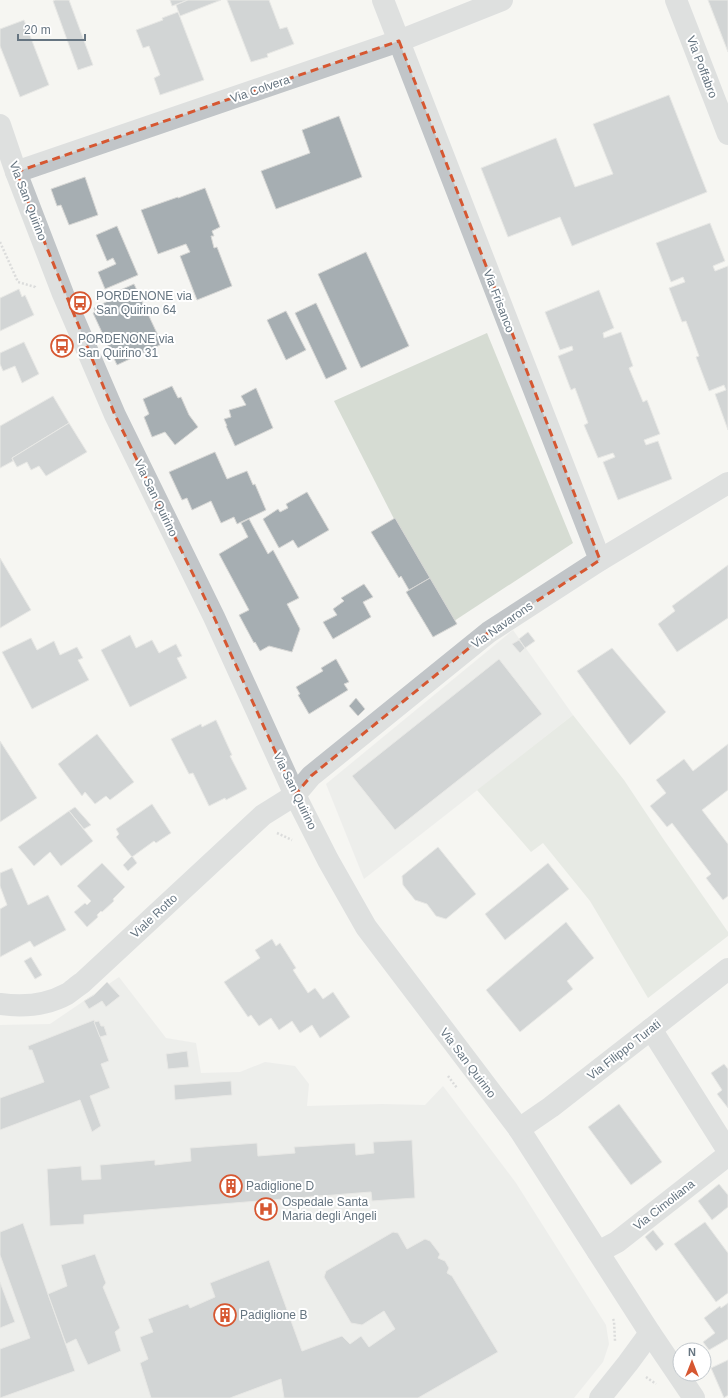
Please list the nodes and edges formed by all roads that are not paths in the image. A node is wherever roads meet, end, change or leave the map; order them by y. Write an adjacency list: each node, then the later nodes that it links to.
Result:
1 (383, 0): 4 (street, Via Frisanco)
2 (502, 0): 4 (street, Via Colvera)
3 (676, 0): 6 (street, Via Poffabro)
4 (399, 41): 7 (street, Via Colvera); 9 (street, Via Frisanco)
5 (0, 125): 7 (street, Via San Quirino)
6 (728, 134)
7 (16, 172): 10 (street, Via San Quirino)
8 (728, 483): 9 (street, Via Navarons)
9 (600, 560): 10 (street, Via Navarons)
10 (295, 795): 12 (street, Viale Rotto); 14 (street, Via San Quirino)
11 (728, 970): 13 (street, Via Filippo Turati)
12 (0, 1004)
13 (651, 1029): 14 (street, Via Filippo Turati); 15 (street)
14 (519, 1130): 17 (street, Via San Quirino)
15 (728, 1151)
16 (728, 1155): 17 (street, Via Cimoliana)
17 (598, 1252): 18 (street, Via San Quirino)
18 (650, 1333): 19 (street); 20 (street, Via San Quirino)
19 (600, 1398)
20 (694, 1398)

